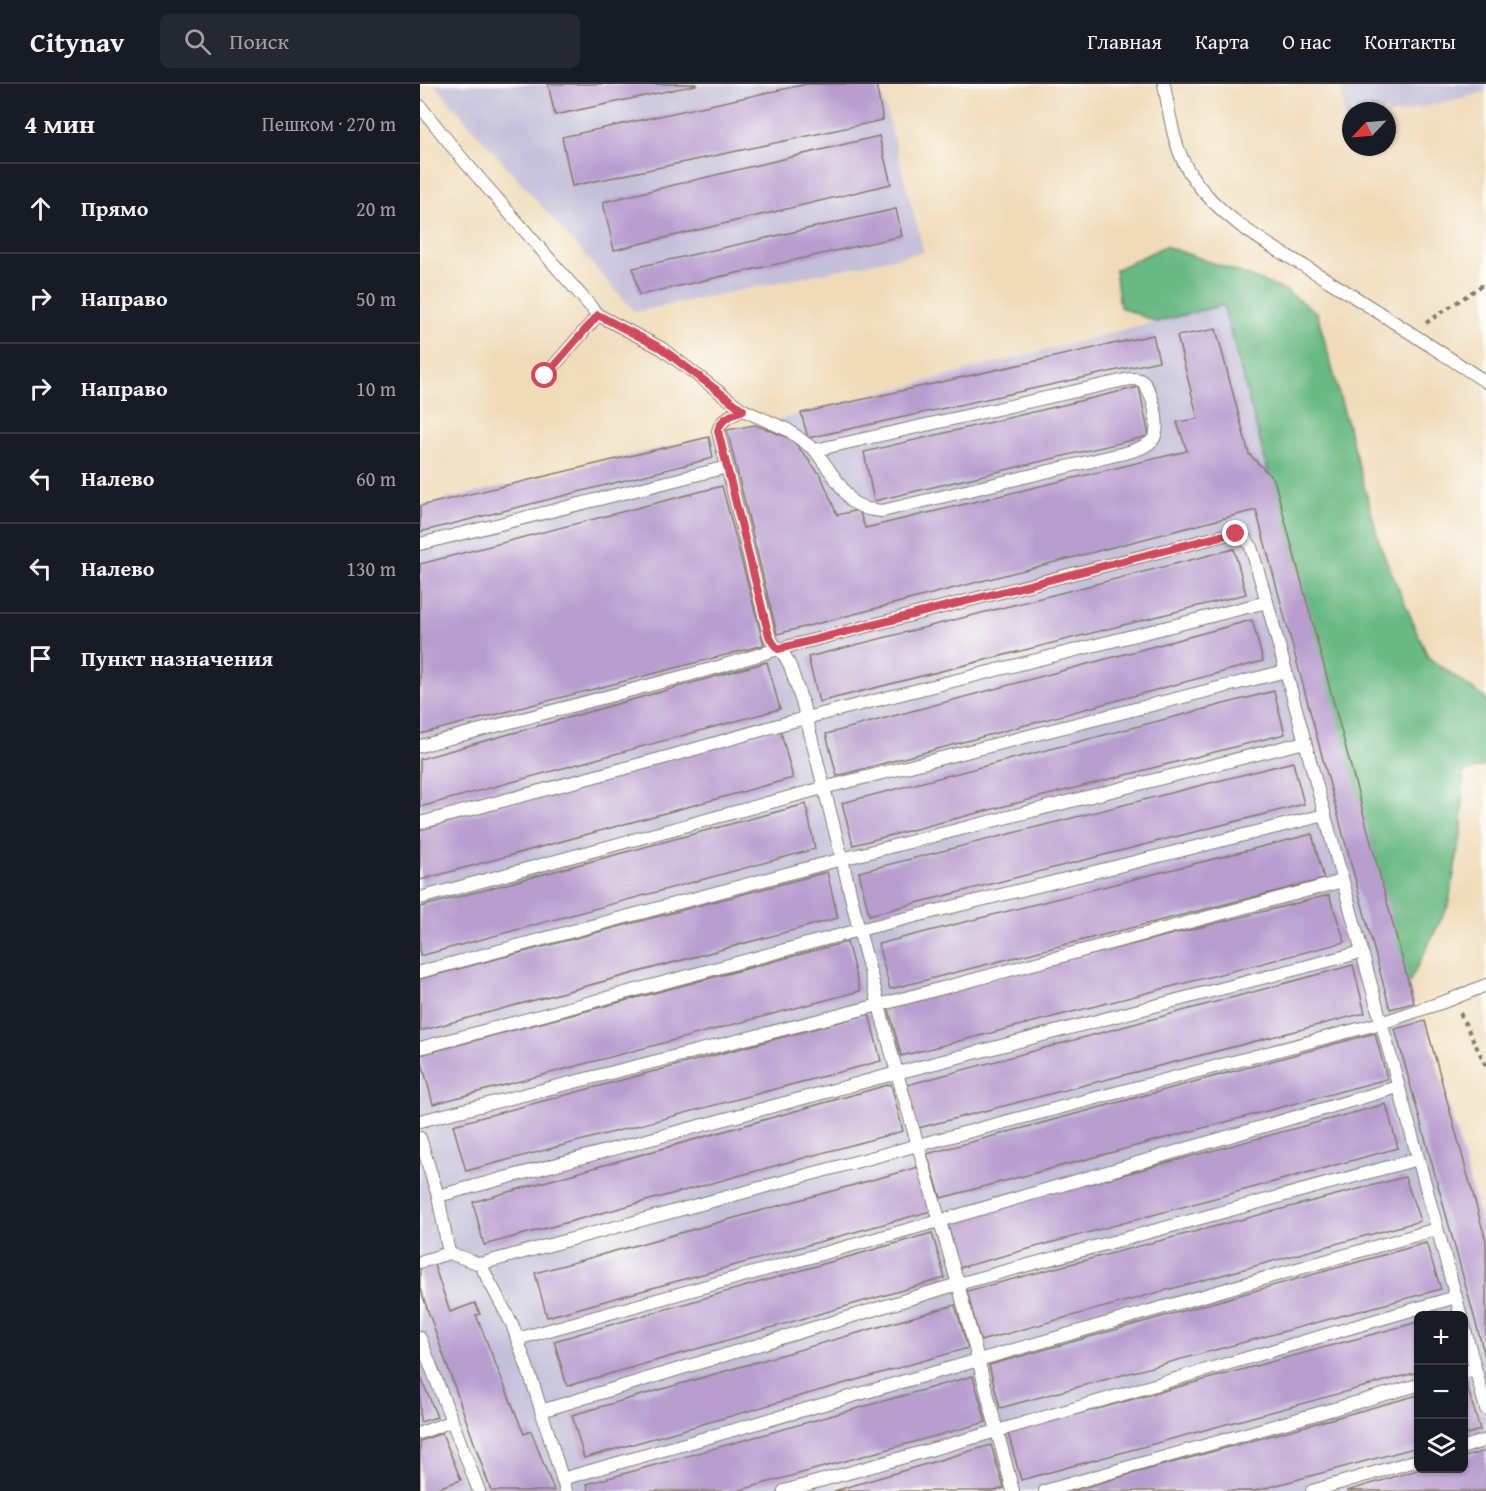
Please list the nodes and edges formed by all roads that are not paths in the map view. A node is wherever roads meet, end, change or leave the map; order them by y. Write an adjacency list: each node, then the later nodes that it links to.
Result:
1 (1164, 84): 5 (lane)
2 (420, 106): 3 (lane)
3 (598, 315): 4 (lane); 6 (lane)
4 (545, 376)
5 (1486, 382)
6 (743, 410): 7 (lane); 8 (lane)
7 (815, 450): 7 (lane)
8 (727, 467): 9 (lane); 11 (lane)
9 (420, 544)
10 (1268, 602): 11 (lane); 12 (lane); 13 (lane)
11 (778, 649): 13 (lane); 15 (lane)
12 (1286, 671): 14 (lane); 16 (lane)
13 (806, 718): 16 (lane); 18 (lane)
14 (1305, 742): 17 (lane); 19 (lane)
15 (420, 746)
16 (823, 788): 19 (lane); 21 (lane)
17 (1324, 814): 20 (lane); 22 (lane)
18 (420, 823)
19 (842, 859): 22 (lane); 24 (lane)
20 (1343, 881): 23 (lane); 26 (lane)
21 (420, 898)
22 (859, 930): 26 (lane); 28 (lane)
23 (1362, 952): 27 (lane); 29 (lane)
24 (420, 972)
25 (1486, 985): 27 (lane)
26 (879, 1005): 29 (lane); 31 (lane)
27 (1381, 1023): 30 (lane); 33 (lane)
28 (420, 1048)
29 (897, 1073): 33 (lane); 35 (lane)
30 (1398, 1087): 34 (lane); 36 (lane)
31 (420, 1121)
32 (420, 1138): 35 (lane)
33 (918, 1145): 36 (lane); 40 (lane)
34 (1418, 1159): 37 (lane); 41 (lane)
35 (438, 1196): 38 (lane)
36 (939, 1221): 41 (lane); 44 (lane)
37 (1437, 1229): 42 (lane); 46 (lane)
38 (449, 1253): 39 (lane); 40 (lane)
39 (420, 1262)
40 (480, 1264): 44 (lane)
41 (958, 1284): 46 (lane); 50 (lane)
42 (1456, 1297): 43 (lane); 52 (lane)
43 (1460, 1311)
44 (517, 1339): 50 (lane)
45 (421, 1344): 51 (lane)
46 (978, 1361): 52 (lane); 57 (lane)
47 (1469, 1370): 49 (lane)
48 (1414, 1386): 61 (lane)
49 (1486, 1409)
50 (542, 1411): 57 (lane)
51 (452, 1421): 53 (lane); 58 (lane)
52 (997, 1431): 59 (lane); 60 (lane)
53 (420, 1433)
54 (1486, 1440): 55 (lane)
55 (1468, 1446)
56 (1414, 1461): 62 (lane)
57 (564, 1485)
58 (478, 1491)
59 (784, 1491)
60 (1013, 1491)
61 (1045, 1491)
62 (1312, 1491)

